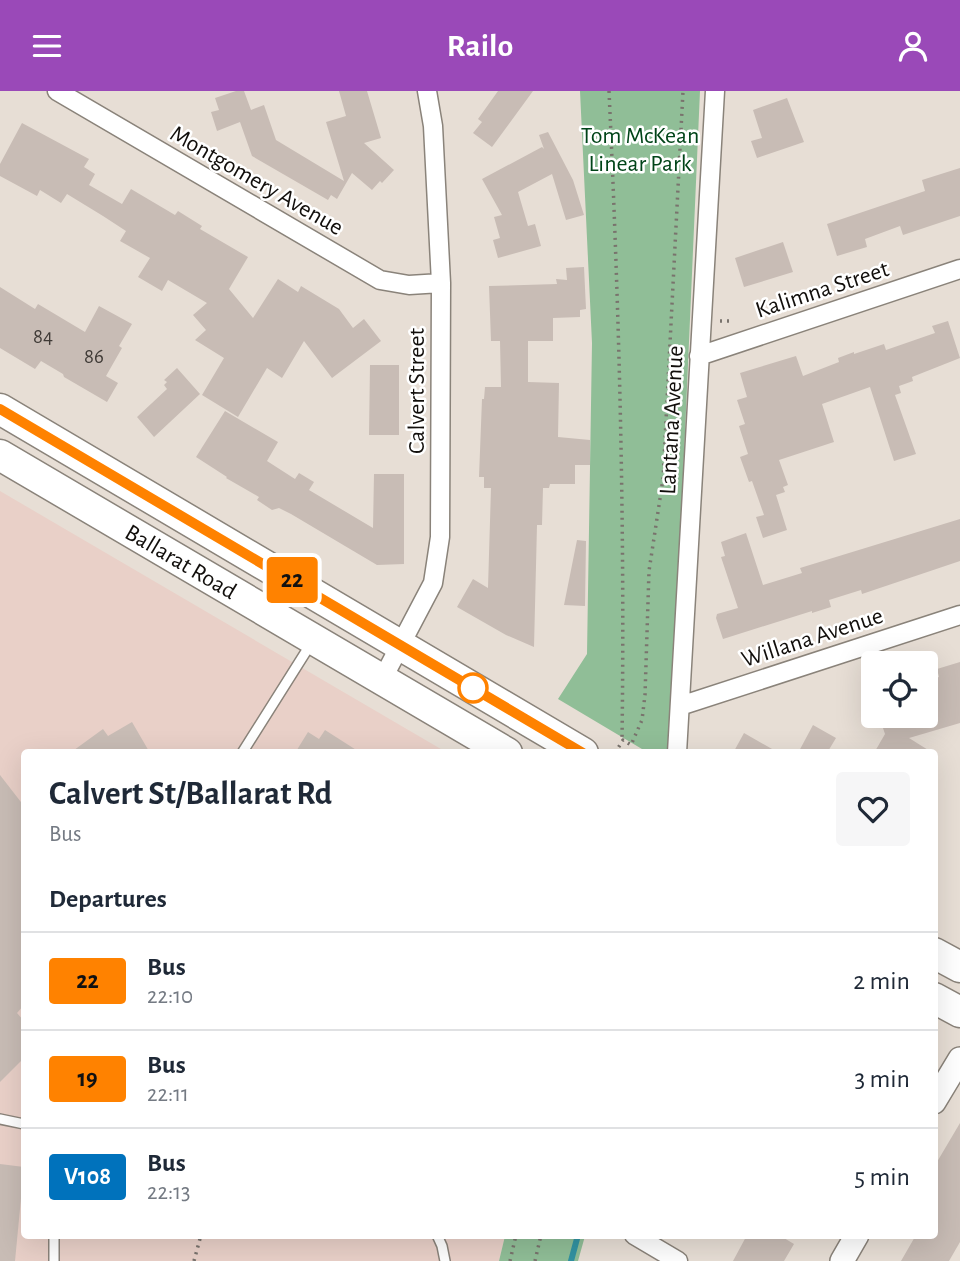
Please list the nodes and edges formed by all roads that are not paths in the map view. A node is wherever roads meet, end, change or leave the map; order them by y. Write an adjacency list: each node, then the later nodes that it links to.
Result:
1 (57, 91): 5 (street, Montgomery Avenue)
2 (427, 91): 5 (street, Calvert Street)
3 (715, 91): 6 (street, Lantana Avenue)
4 (960, 269): 6 (street, Kalimna Street)
5 (441, 283): 11 (street, Calvert Street)
6 (699, 356): 13 (street, Lantana Avenue)
7 (0, 409): 11 (highway, Ballarat Road)
8 (0, 455): 10 (highway, Ballarat Road)
9 (960, 615): 13 (street, Willana Avenue)
10 (315, 638): 12 (highway, Ballarat Road); 14 (lane)
11 (400, 644): 12 (street, Calvert Street); 16 (highway, Ballarat Road)
12 (383, 678): 15 (highway, Ballarat Road)
13 (680, 706): 17 (street, Lantana Avenue)
14 (245, 749)
15 (500, 749)
16 (576, 749)
17 (677, 749)
18 (938, 955): 19 (highway)
19 (960, 967)
20 (938, 1000): 21 (highway)
21 (960, 1012)
22 (960, 1059): 23 (street)
23 (938, 1096)
24 (0, 1119): 25 (lane)
25 (21, 1123)
26 (54, 1239): 30 (lane)
27 (439, 1239): 31 (lane)
28 (641, 1239): 32 (street)
29 (855, 1239): 33 (street)
30 (54, 1261)
31 (445, 1261)
32 (678, 1261)
33 (842, 1261)

